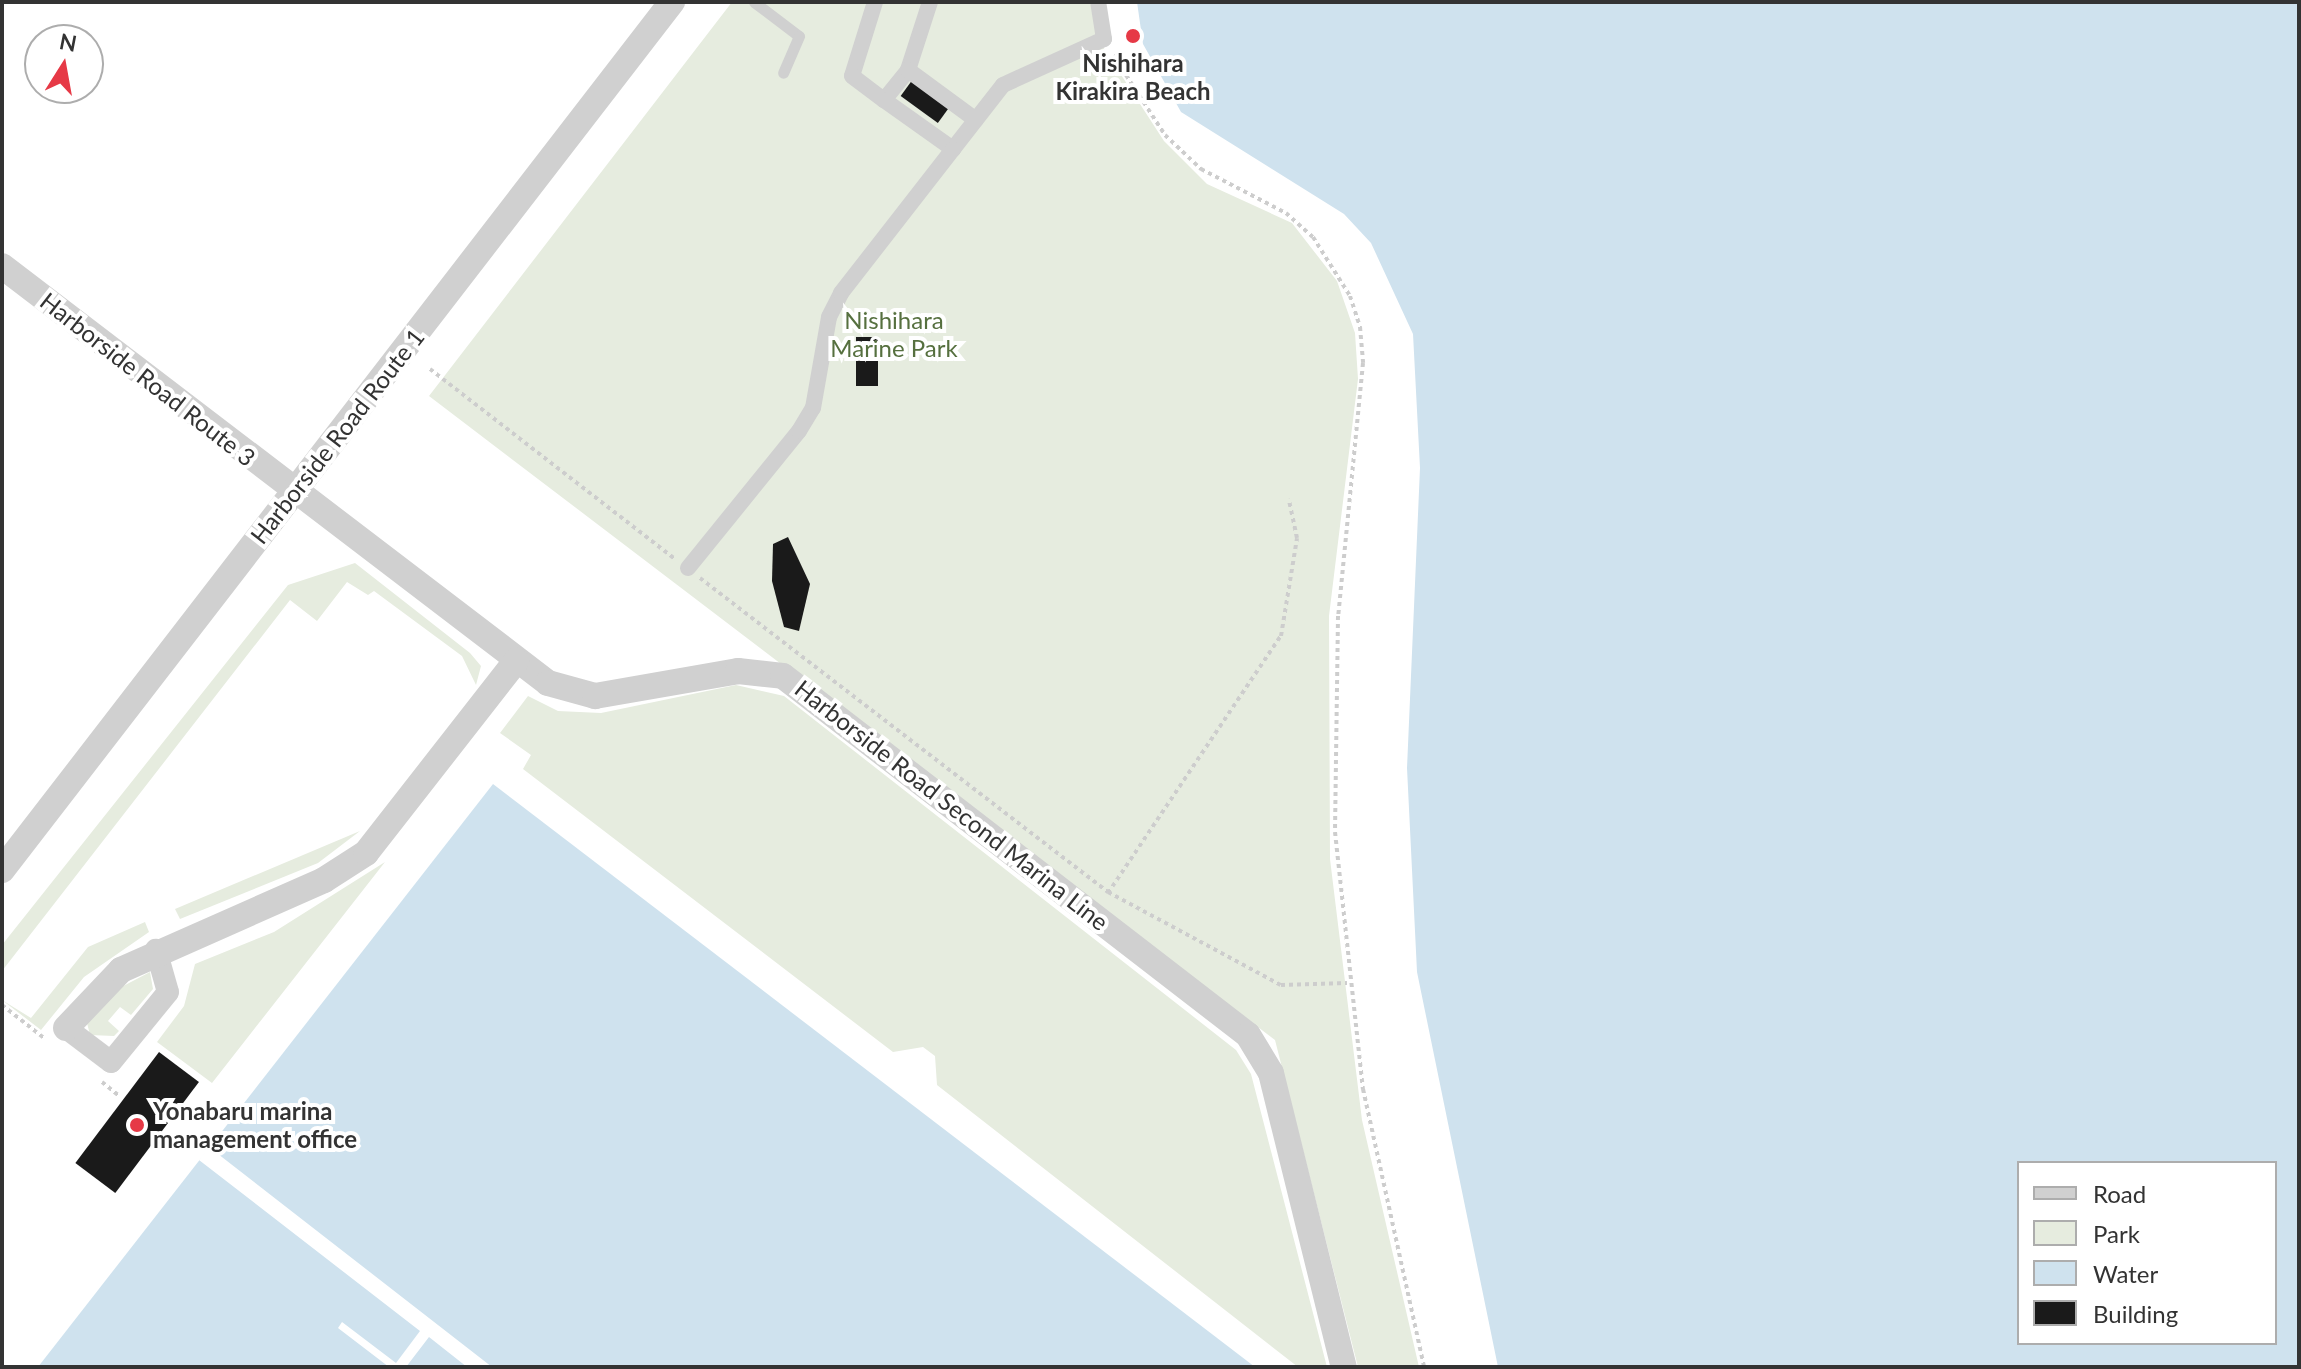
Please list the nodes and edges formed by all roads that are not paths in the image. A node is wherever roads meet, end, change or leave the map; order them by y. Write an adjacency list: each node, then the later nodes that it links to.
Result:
1 (672, 2): 12 (street, Harborside Road Route 1)
2 (754, 2): 7 (lane)
3 (875, 2): 8 (street)
4 (930, 2): 6 (street)
5 (1098, 2): 9 (street)
6 (908, 70): 8 (street); 9 (street)
7 (783, 73)
8 (884, 100): 10 (street)
9 (976, 120): 10 (street)
10 (953, 149): 13 (street)
11 (2, 266): 12 (street, Harborside Road Route 3)
12 (295, 491): 14 (street, Harborside Road Second Marina Line); 15 (street, Harborside Road Route 1)
13 (688, 568)
14 (516, 661): 16 (street); 18 (street, Harborside Road Second Marina Line)
15 (2, 870)
16 (156, 950): 17 (street); 17 (street)
17 (66, 1028)
18 (1344, 1367)

